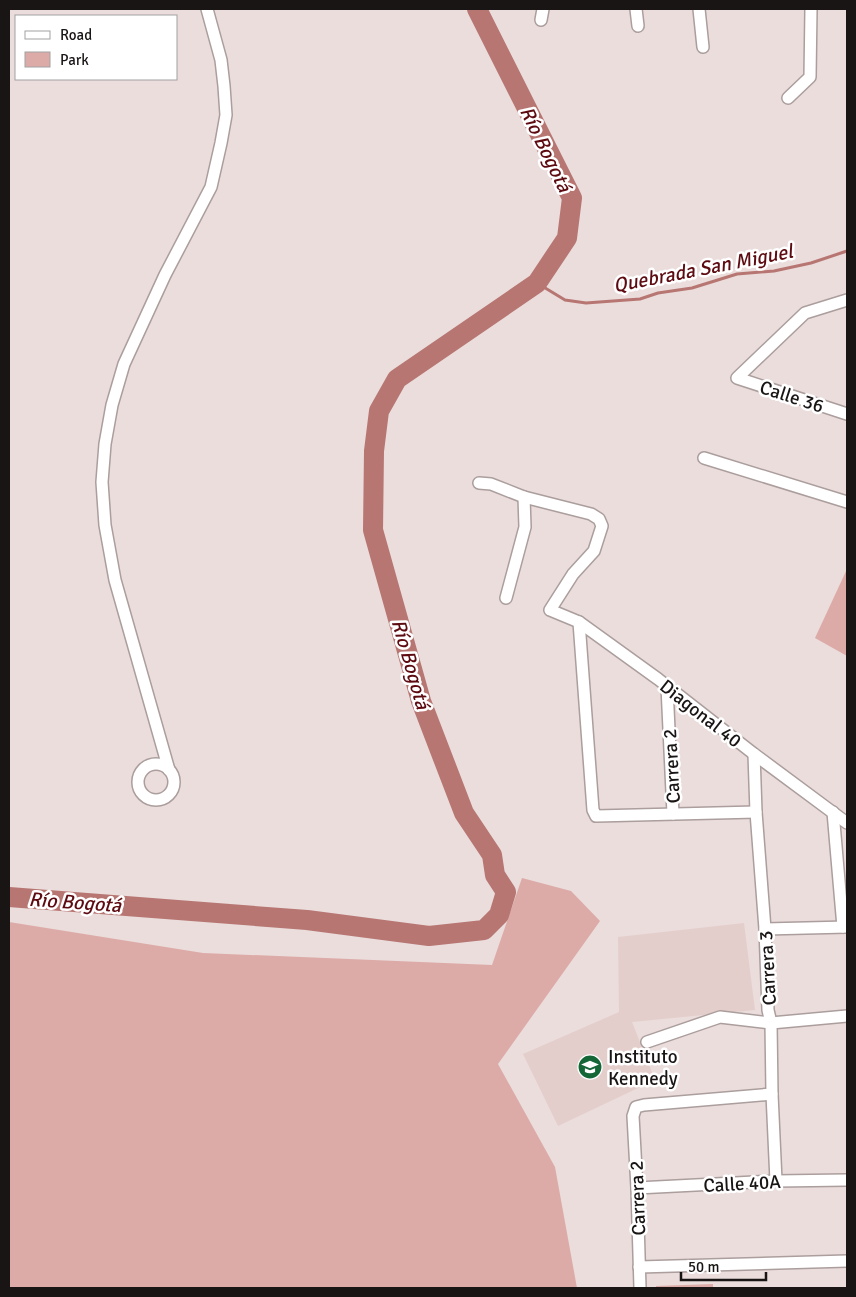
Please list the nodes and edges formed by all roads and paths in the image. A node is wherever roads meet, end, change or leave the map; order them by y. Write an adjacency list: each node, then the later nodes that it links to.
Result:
1 (207, 9): 18 (street)
2 (636, 9): 5 (street)
3 (699, 9): 6 (street)
4 (811, 9): 7 (street)
5 (638, 26)
6 (704, 47)
7 (788, 98)
8 (847, 300): 9 (street, Calle 36)
9 (847, 414)
10 (704, 458): 13 (street)
11 (479, 483): 12 (street)
12 (524, 498): 14 (street); 15 (street, Diagonal 40)
13 (847, 499)
14 (506, 598)
15 (579, 622): 16 (street, Diagonal 40); 21 (street)
16 (667, 687): 17 (street, Diagonal 40); 21 (street, Carrera 2)
17 (754, 754): 19 (street, Carrera 3); 20 (street, Diagonal 40)
18 (169, 770)
19 (756, 812): 21 (street); 24 (street, Carrera 3)
20 (833, 812): 22 (street, Diagonal 40); 23 (street)
21 (673, 814)
22 (847, 823)
23 (845, 927): 24 (street)
24 (765, 928): 26 (street, Carrera 3)
25 (847, 1016): 26 (street)
26 (771, 1022): 27 (street); 28 (street, Carrera 3)
27 (647, 1042)
28 (772, 1094): 30 (street, Carrera 3); 31 (street, Carrera 2)
29 (847, 1180): 30 (street, Calle 40A)
30 (776, 1181): 31 (street, Calle 40A)
31 (637, 1188): 33 (street, Carrera 2)
32 (847, 1261): 33 (street)
33 (639, 1267): 34 (street, Carrera 2)
34 (640, 1288)

